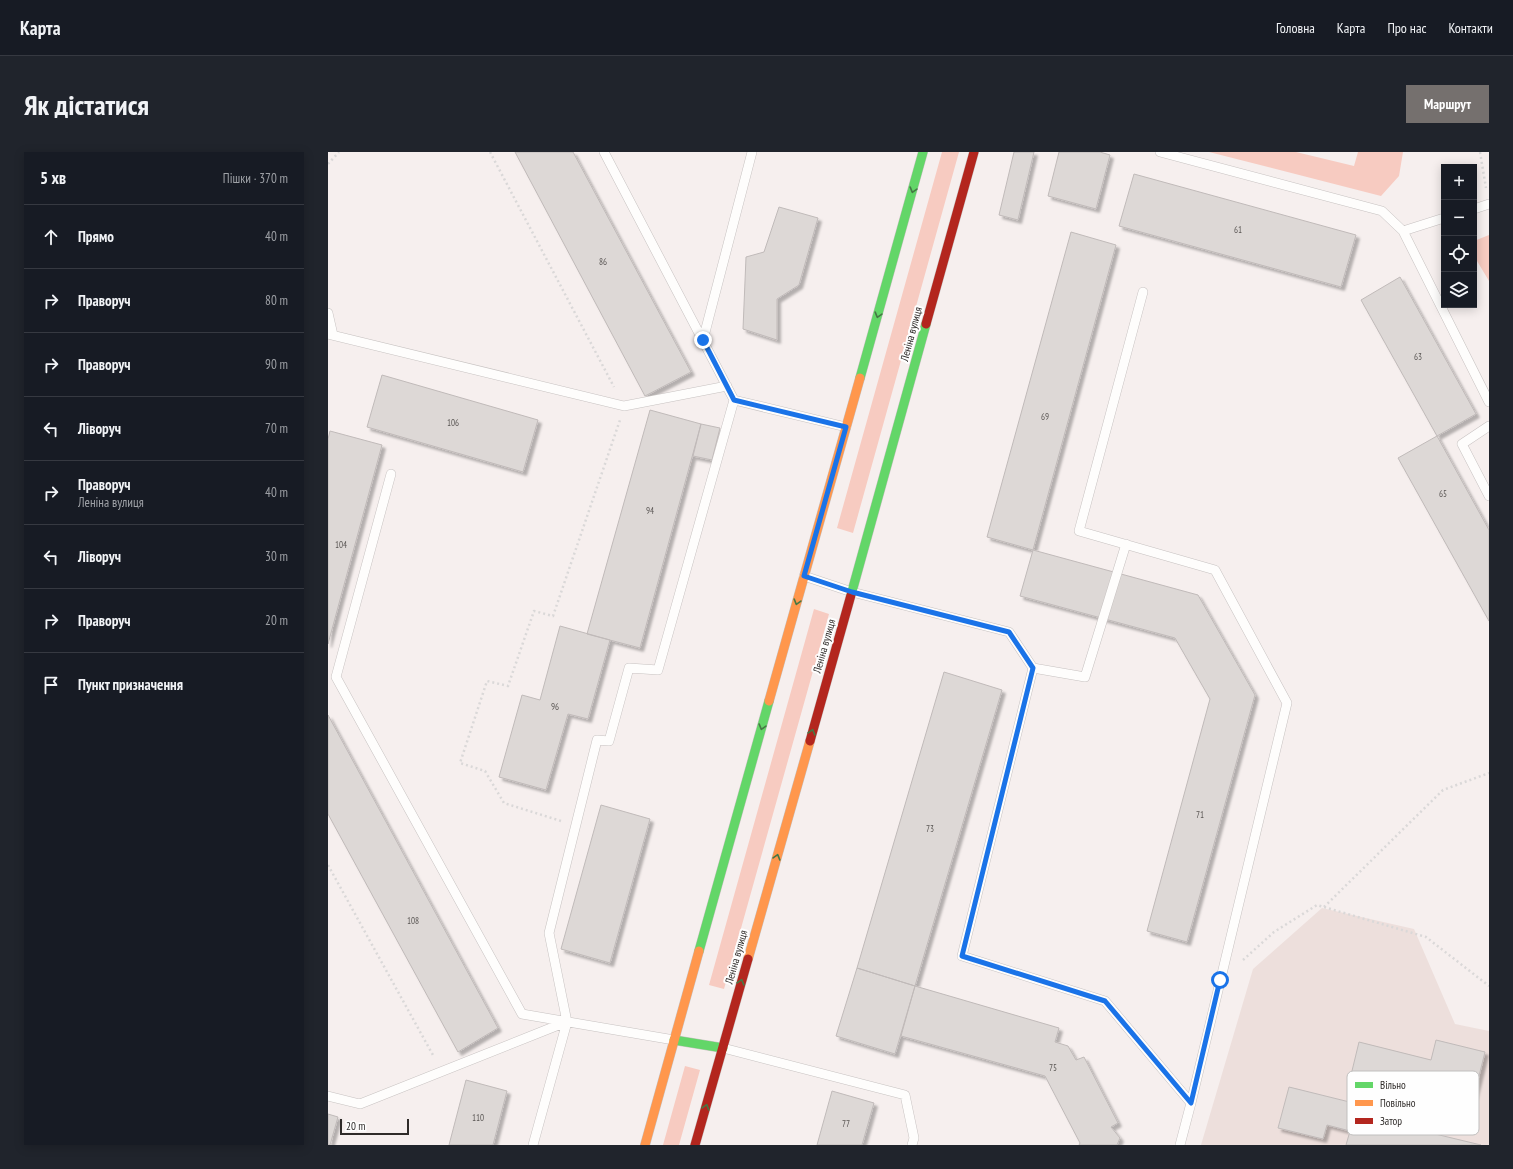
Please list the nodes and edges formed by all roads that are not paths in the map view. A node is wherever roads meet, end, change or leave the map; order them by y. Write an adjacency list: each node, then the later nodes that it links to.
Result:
1 (604, 152): 13 (lane)
2 (752, 152): 13 (lane)
3 (923, 152): 18 (street, one-way to 18)
4 (974, 152): 23 (street, Леніна вулиця)
5 (1160, 152): 9 (lane)
6 (1489, 204): 7 (lane)
7 (1477, 208)
8 (1441, 219): 9 (lane)
9 (1403, 231): 16 (lane)
10 (1143, 292): 21 (lane)
11 (328, 313): 12 (lane)
12 (331, 334): 14 (lane)
13 (703, 340): 14 (lane)
14 (727, 386): 15 (lane)
15 (734, 400): 18 (lane); 25 (lane)
16 (1489, 402)
17 (1489, 426): 20 (lane)
18 (846, 427): 22 (street)
19 (391, 474): 25 (lane)
20 (1489, 496)
21 (1126, 544): 24 (lane); 29 (lane)
22 (804, 576): 23 (lane); 26 (street, one-way to 26)
23 (852, 592): 24 (lane); 27 (street, Леніна вулиця, one-way to 23)
24 (1033, 668): 29 (lane)
25 (567, 1022): 26 (lane); 28 (lane); 30 (lane)
26 (674, 1040): 27 (street); 31 (street)
27 (723, 1048): 32 (street, Леніна вулиця, one-way to 27); 33 (lane)
28 (328, 1096)
29 (1191, 1103): 34 (lane)
30 (533, 1145)
31 (645, 1145)
32 (695, 1145)
33 (912, 1145)
34 (1180, 1145)

